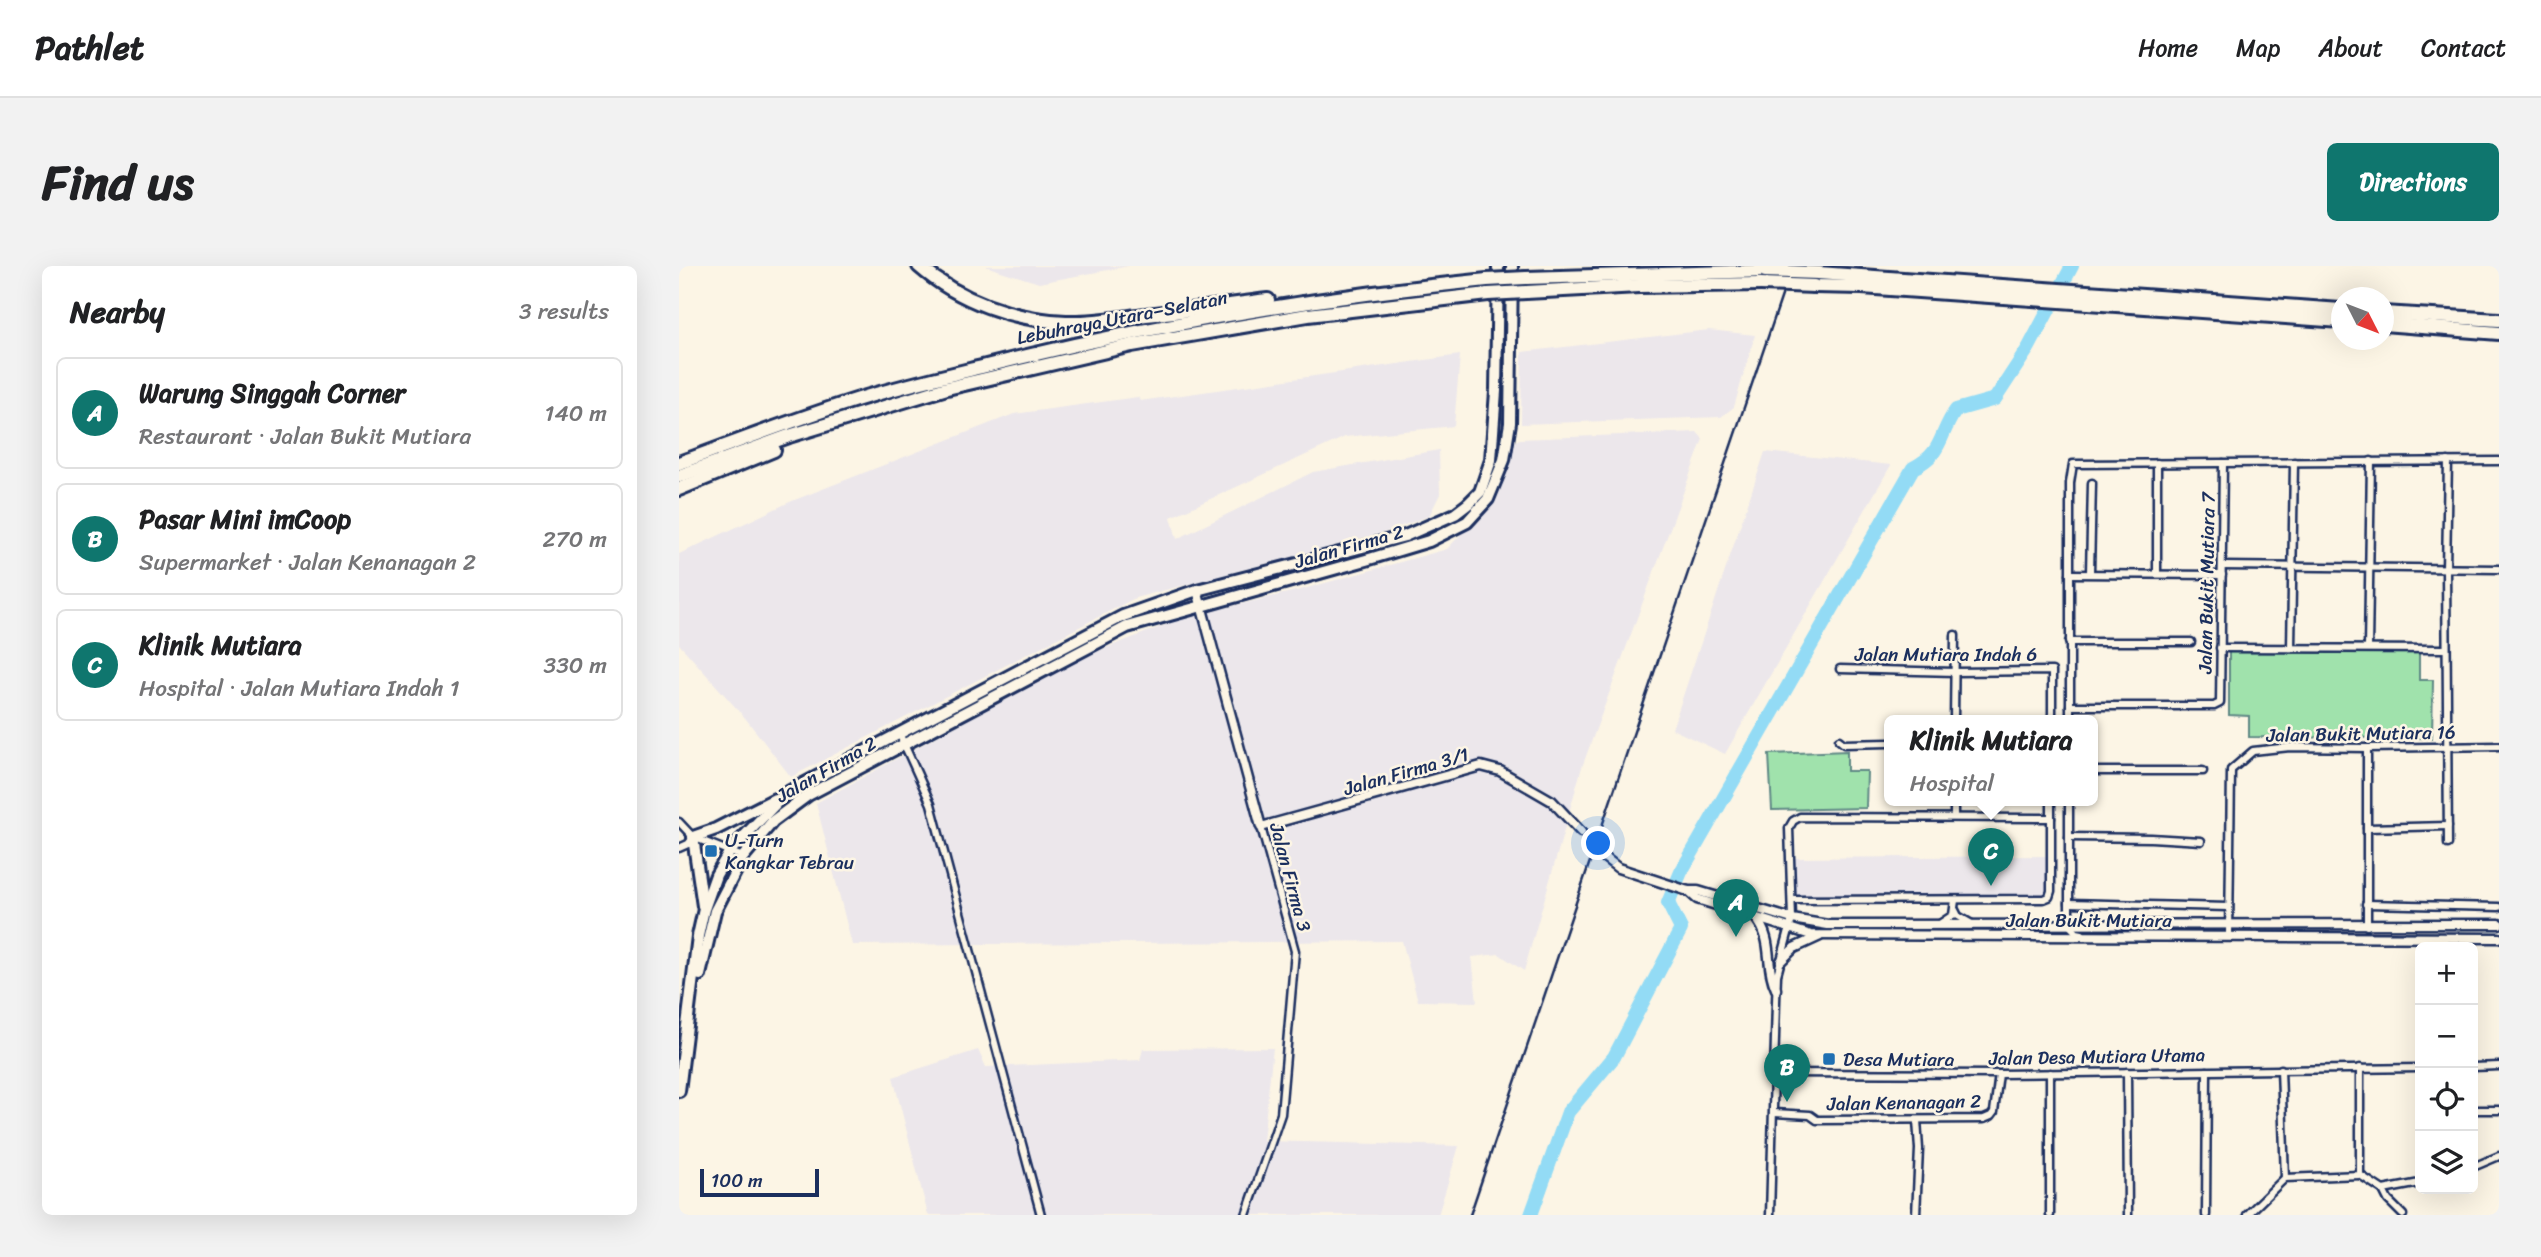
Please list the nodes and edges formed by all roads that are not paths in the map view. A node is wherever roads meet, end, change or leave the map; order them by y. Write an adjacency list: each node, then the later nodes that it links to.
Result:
1 (919, 266): 6 (highway)
2 (1498, 266): 33 (main road, Jalan Firma 2)
3 (1512, 266): 34 (main road, Jalan Firma 2)
4 (1763, 278): 5 (highway, Lebuhraya Utara–Selatan, bridge); 6 (highway, Lebuhraya Utara–Selatan, bridge); 13 (highway, Lebuhraya Utara–Selatan, bridge)
5 (2072, 296): 7 (highway, Lebuhraya Utara–Selatan); 9 (highway, Lebuhraya Utara–Selatan)
6 (1345, 298): 18 (highway, Lebuhraya Utara–Selatan)
7 (2331, 309)
8 (2394, 314): 10 (highway)
9 (2331, 320)
10 (2499, 320)
11 (2394, 325): 12 (highway)
12 (2499, 332)
13 (789, 436): 21 (highway, Lebuhraya Utara–Selatan); 23 (highway)
14 (2371, 461): 15 (street); 17 (street); 26 (street)
15 (2448, 461): 16 (street); 27 (street)
16 (2499, 461)
17 (2294, 462): 20 (street); 25 (street)
18 (679, 463)
19 (2157, 463): 20 (street); 30 (street); 31 (street)
20 (2223, 463): 24 (street, Jalan Bukit Mutiara 7)
21 (679, 476)
22 (2092, 482): 29 (street)
23 (679, 489)
24 (2223, 566): 25 (street); 32 (street, Jalan Bukit Mutiara 7)
25 (2291, 567): 26 (street); 39 (street)
26 (2368, 568): 27 (street); 40 (street)
27 (2446, 569): 28 (street); 41 (street)
28 (2499, 569)
29 (2090, 573): 30 (street); 31 (street)
30 (2070, 574): 36 (street)
31 (2157, 575): 32 (street)
32 (2222, 575): 38 (street, Jalan Bukit Mutiara 7)
33 (1197, 590): 34 (street, Jalan Firma 3); 48 (main road, Jalan Firma 2)
34 (1201, 605): 48 (main road, Jalan Firma 2); 64 (street, Jalan Firma 3)
35 (1955, 635): 43 (street)
36 (2069, 642): 37 (street); 44 (street)
37 (2191, 642)
38 (2220, 648): 39 (street); 44 (street, Jalan Bukit Mutiara 7)
39 (2291, 648): 40 (street)
40 (2368, 648): 41 (street)
41 (2446, 649): 52 (street)
42 (1840, 669): 43 (street, Jalan Mutiara Indah 6)
43 (1955, 672): 45 (street); 46 (street, Jalan Mutiara Indah 6)
44 (2070, 706): 47 (street)
45 (1954, 715)
46 (2052, 715)
47 (2070, 715)
48 (902, 739): 56 (main road, Jalan Firma 2); 73 (main road, Jalan Firma 2); 127 (street)
49 (1839, 740): 50 (street)
50 (1884, 743)
51 (2499, 746): 52 (street, Jalan Bukit Mutiara 16)
52 (2446, 747): 53 (street, Jalan Bukit Mutiara 16); 63 (street)
53 (2367, 748): 65 (street); 80 (street, Jalan Bukit Mutiara 16)
54 (2098, 771): 55 (street)
55 (2203, 771)
56 (786, 793): 67 (main road); 72 (main road, Jalan Firma 2)
57 (1954, 806): 60 (street)
58 (2051, 806): 61 (street)
59 (2069, 806): 68 (street)
60 (1954, 816): 61 (street); 76 (street)
61 (2051, 818): 77 (street)
62 (679, 822): 67 (street)
63 (2448, 826): 65 (street); 70 (street)
64 (1261, 827): 66 (street, Jalan Firma 3/1); 128 (street, Jalan Firma 3)
65 (2367, 828): 79 (street)
66 (1580, 832)
67 (694, 837): 71 (street); 72 (street); 82 (main road)
68 (2069, 837): 69 (street); 78 (street)
69 (2201, 841)
70 (2448, 844)
71 (679, 848)
72 (730, 851): 73 (street); 82 (main road, Jalan Firma 2)
73 (743, 857): 105 (main road, Jalan Firma 2)
74 (1604, 857): 75 (street)
75 (1688, 891): 84 (street, Jalan Bukit Mutiara); 85 (street)
76 (1791, 900): 77 (street); 85 (street)
77 (1955, 900): 83 (street)
78 (2069, 903): 80 (street); 88 (street)
79 (2366, 904): 81 (street); 93 (street)
80 (2228, 907): 89 (street)
81 (2499, 907)
82 (704, 909): 105 (main road, Jalan Firma 2)
83 (1955, 910): 87 (street); 92 (street)
84 (1755, 917): 85 (street, Jalan Bukit Mutiara); 104 (street)
85 (1791, 923): 87 (street, Jalan Bukit Mutiara); 94 (street, Jalan Bukit Mutiara); 103 (street)
86 (2499, 924): 91 (street, Jalan Bukit Mutiara)
87 (1933, 925): 92 (street, Jalan Bukit Mutiara)
88 (2069, 925): 89 (street, Jalan Bukit Mutiara); 92 (street, Jalan Bukit Mutiara); 96 (street); 97 (street)
89 (2228, 925): 93 (street, Jalan Bukit Mutiara); 95 (street)
90 (2415, 925): 91 (street, Jalan Bukit Mutiara); 93 (street, Jalan Bukit Mutiara); 101 (street)
91 (2441, 925): 100 (street)
92 (1976, 926)
93 (2367, 926)
94 (1823, 935): 96 (street, Jalan Bukit Mutiara); 103 (street)
95 (2229, 935): 97 (street, Jalan Bukit Mutiara); 99 (street, Jalan Bukit Mutiara)
96 (2046, 936): 97 (street, Jalan Bukit Mutiara)
97 (2091, 936)
98 (2499, 938): 102 (street, Jalan Bukit Mutiara)
99 (2415, 942)
100 (2431, 942)
101 (2431, 942)
102 (2445, 942)
103 (1781, 961): 104 (street)
104 (1776, 989): 113 (street)
105 (688, 1022): 116 (main road)
106 (2499, 1066): 107 (street)
107 (2478, 1067)
108 (2360, 1068): 109 (street, Jalan Desa Mutiara Utama); 110 (street, Jalan Desa Mutiara Utama); 123 (street)
109 (2415, 1068)
110 (2281, 1069): 111 (street, Jalan Desa Mutiara Utama); 124 (street)
111 (2207, 1071): 112 (street, Jalan Desa Mutiara Utama); 133 (street)
112 (2127, 1072): 114 (street, Jalan Desa Mutiara Utama); 132 (street)
113 (1774, 1073): 115 (street, Jalan Desa Mutiara Utama); 119 (street)
114 (2050, 1073): 115 (street, Jalan Desa Mutiara Utama); 131 (street)
115 (1999, 1074): 120 (street, Jalan Kenanagan 2)
116 (679, 1091)
117 (2478, 1110): 118 (street)
118 (2499, 1111)
119 (1774, 1113): 120 (street, Jalan Kenanagan 2); 129 (street)
120 (1917, 1120): 130 (street)
121 (2499, 1156): 122 (street)
122 (2478, 1165)
123 (2360, 1175): 124 (street); 126 (street)
124 (2285, 1178): 134 (street)
125 (2415, 1184): 126 (street)
126 (2383, 1191): 135 (street)
127 (1041, 1215)
128 (1246, 1215)
129 (1770, 1215)
130 (1916, 1215)
131 (2050, 1215)
132 (2129, 1215)
133 (2206, 1215)
134 (2247, 1215)
135 (2403, 1215)

